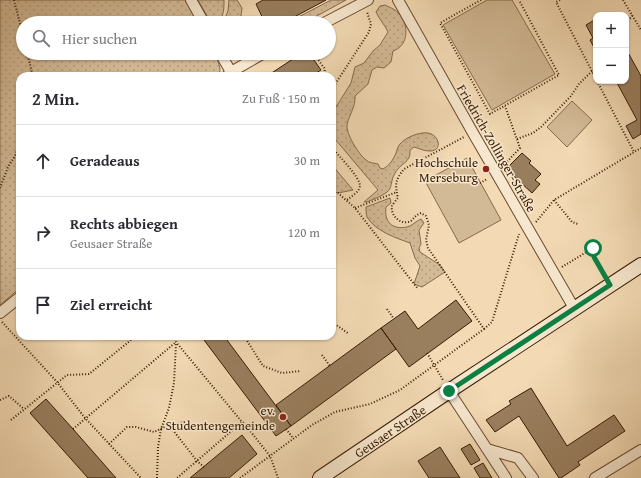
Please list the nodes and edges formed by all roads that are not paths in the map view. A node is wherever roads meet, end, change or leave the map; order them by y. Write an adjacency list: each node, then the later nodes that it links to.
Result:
1 (191, 0): 4 (street)
2 (398, 0): 12 (street, Friedrich-Zollinger-Straße)
3 (365, 1): 5 (street)
4 (200, 16)
5 (336, 17)
6 (223, 60): 8 (street)
7 (252, 60): 9 (street)
8 (228, 72)
9 (232, 72)
10 (641, 265): 12 (street, Geusaer Straße)
11 (16, 301): 13 (street)
12 (574, 308): 14 (street, Geusaer Straße)
13 (1, 318)
14 (449, 391): 15 (street); 17 (street, Geusaer Straße)
15 (487, 449): 18 (street); 19 (street)
16 (641, 450): 20 (street)
17 (320, 478)
18 (506, 478)
19 (534, 478)
20 (595, 478)

